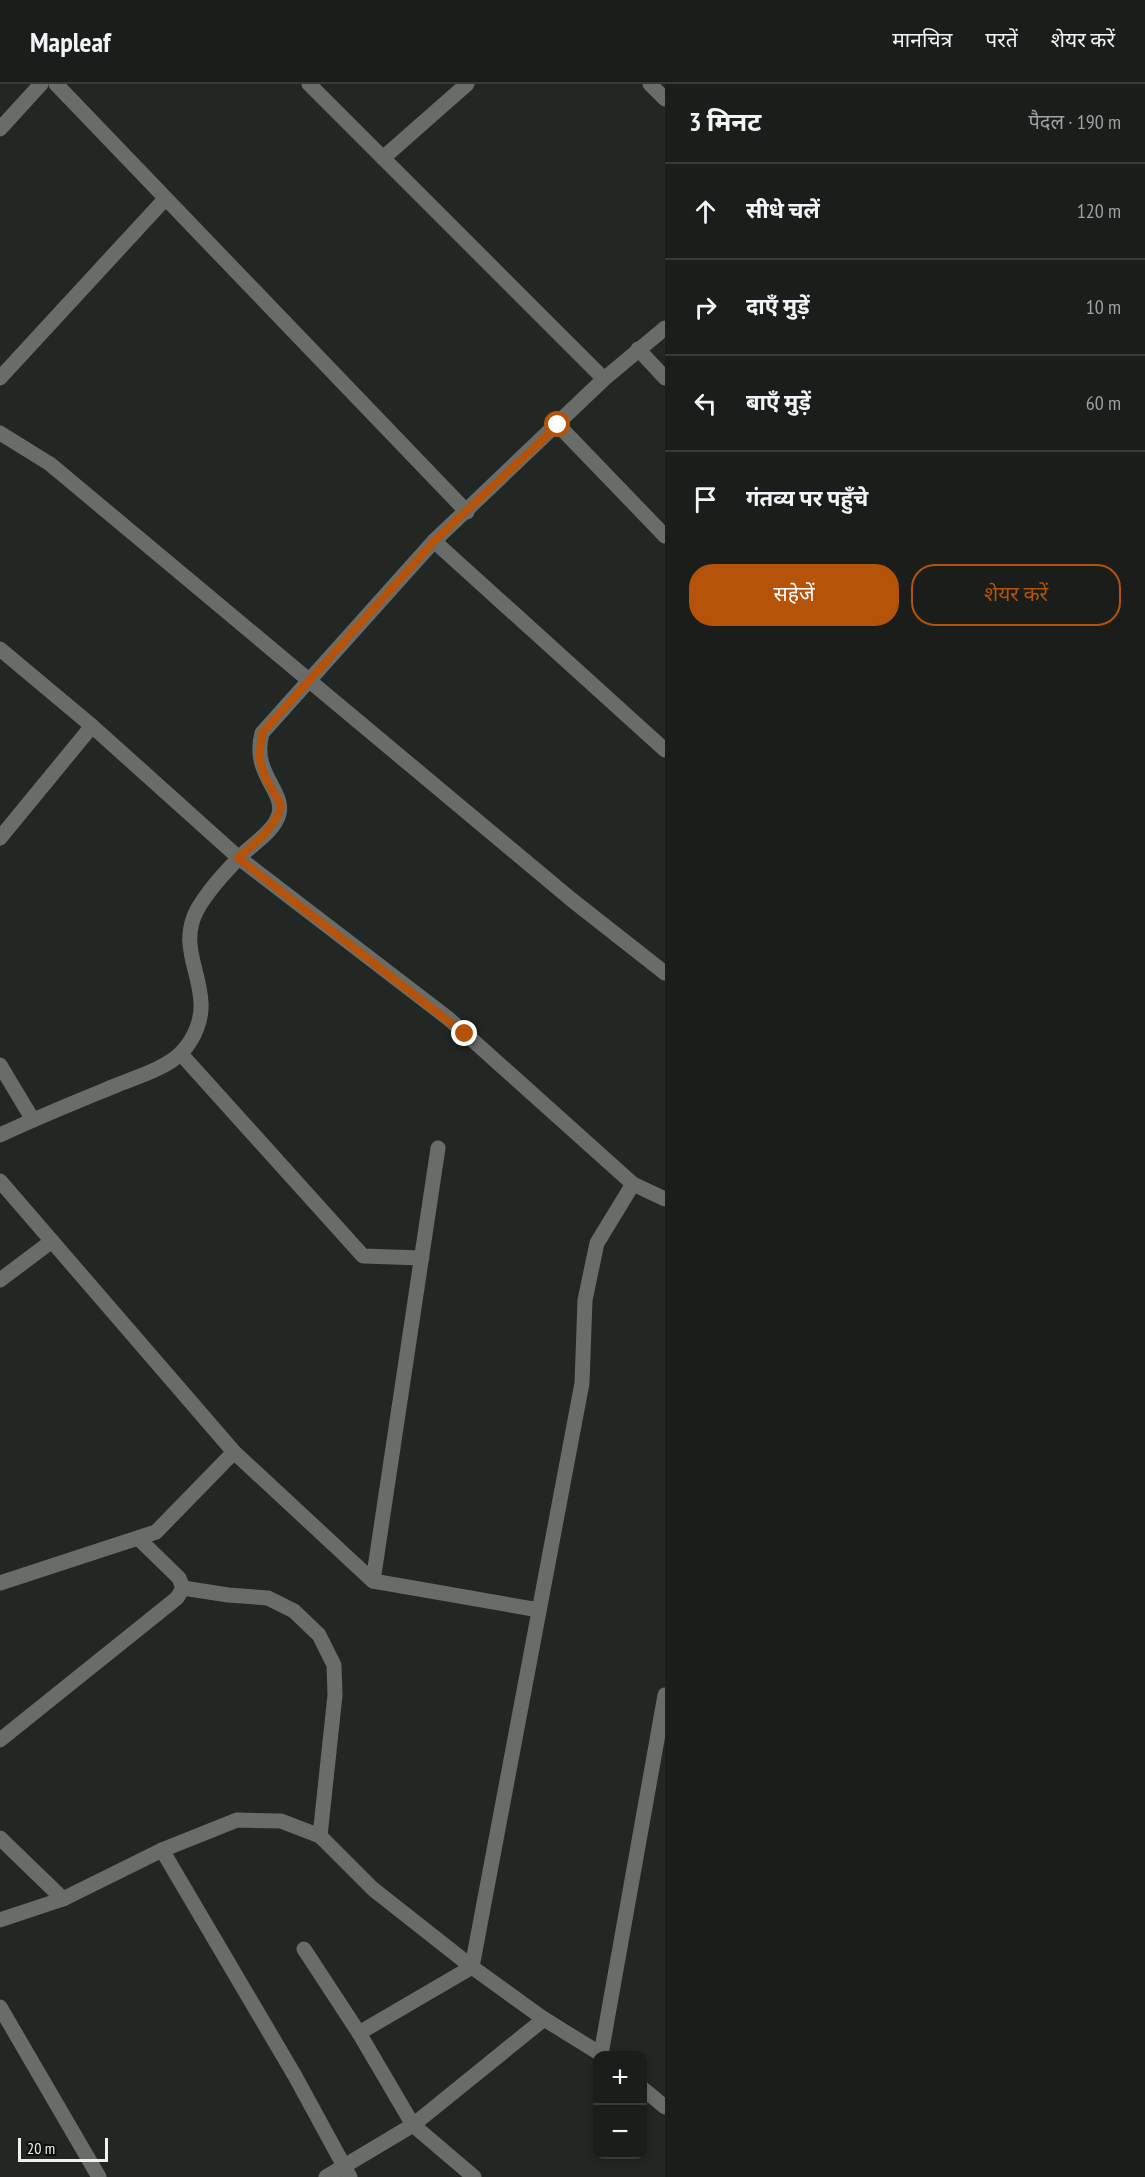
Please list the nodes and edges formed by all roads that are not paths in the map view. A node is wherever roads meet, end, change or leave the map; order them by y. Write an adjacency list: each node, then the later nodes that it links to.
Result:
1 (41, 84): 7 (street)
2 (56, 84): 9 (street)
3 (309, 84): 8 (street)
4 (467, 84): 8 (street)
5 (650, 84): 6 (street)
6 (665, 99)
7 (2, 121)
8 (383, 158): 14 (street)
9 (165, 199): 12 (street); 17 (street)
10 (665, 328): 11 (street)
11 (638, 349): 13 (street); 14 (street)
12 (0, 378)
13 (665, 378)
14 (604, 379): 15 (street)
15 (558, 425): 17 (street); 18 (street)
16 (0, 433): 21 (street)
17 (467, 512): 19 (street)
18 (665, 536)
19 (434, 541): 21 (street); 23 (street)
20 (0, 649): 22 (street)
21 (309, 682): 25 (street); 26 (street)
22 (92, 726): 24 (street); 25 (street)
23 (665, 750)
24 (0, 838)
25 (238, 858): 27 (street); 33 (street)
26 (665, 973)
27 (181, 1053): 29 (street); 36 (street)
28 (0, 1065): 29 (street)
29 (33, 1120): 30 (street)
30 (0, 1135)
31 (438, 1148): 36 (street)
32 (0, 1181): 35 (street)
33 (633, 1184): 34 (street); 43 (street)
34 (665, 1199)
35 (52, 1241): 37 (street); 38 (street)
36 (422, 1258): 40 (street)
37 (0, 1280)
38 (234, 1452): 39 (street); 40 (street)
39 (140, 1540): 41 (street); 42 (street)
40 (373, 1581): 43 (street)
41 (0, 1583)
42 (183, 1588): 45 (street); 46 (street)
43 (539, 1610): 52 (street)
44 (665, 1695): 57 (street)
45 (0, 1740)
46 (320, 1836): 48 (street); 52 (street)
47 (0, 1838): 49 (street)
48 (162, 1851): 49 (street); 61 (street)
49 (63, 1899): 50 (street)
50 (0, 1920)
51 (304, 1948): 55 (street)
52 (472, 1967): 54 (street); 55 (street)
53 (0, 2007): 62 (street)
54 (544, 2019): 56 (street); 60 (street)
55 (359, 2033): 60 (street)
56 (596, 2051)
57 (603, 2051)
58 (647, 2092): 59 (street)
59 (665, 2108)
60 (413, 2125): 61 (street); 64 (street)
61 (347, 2172): 63 (street)
62 (99, 2177)
63 (326, 2177)
64 (474, 2177)

